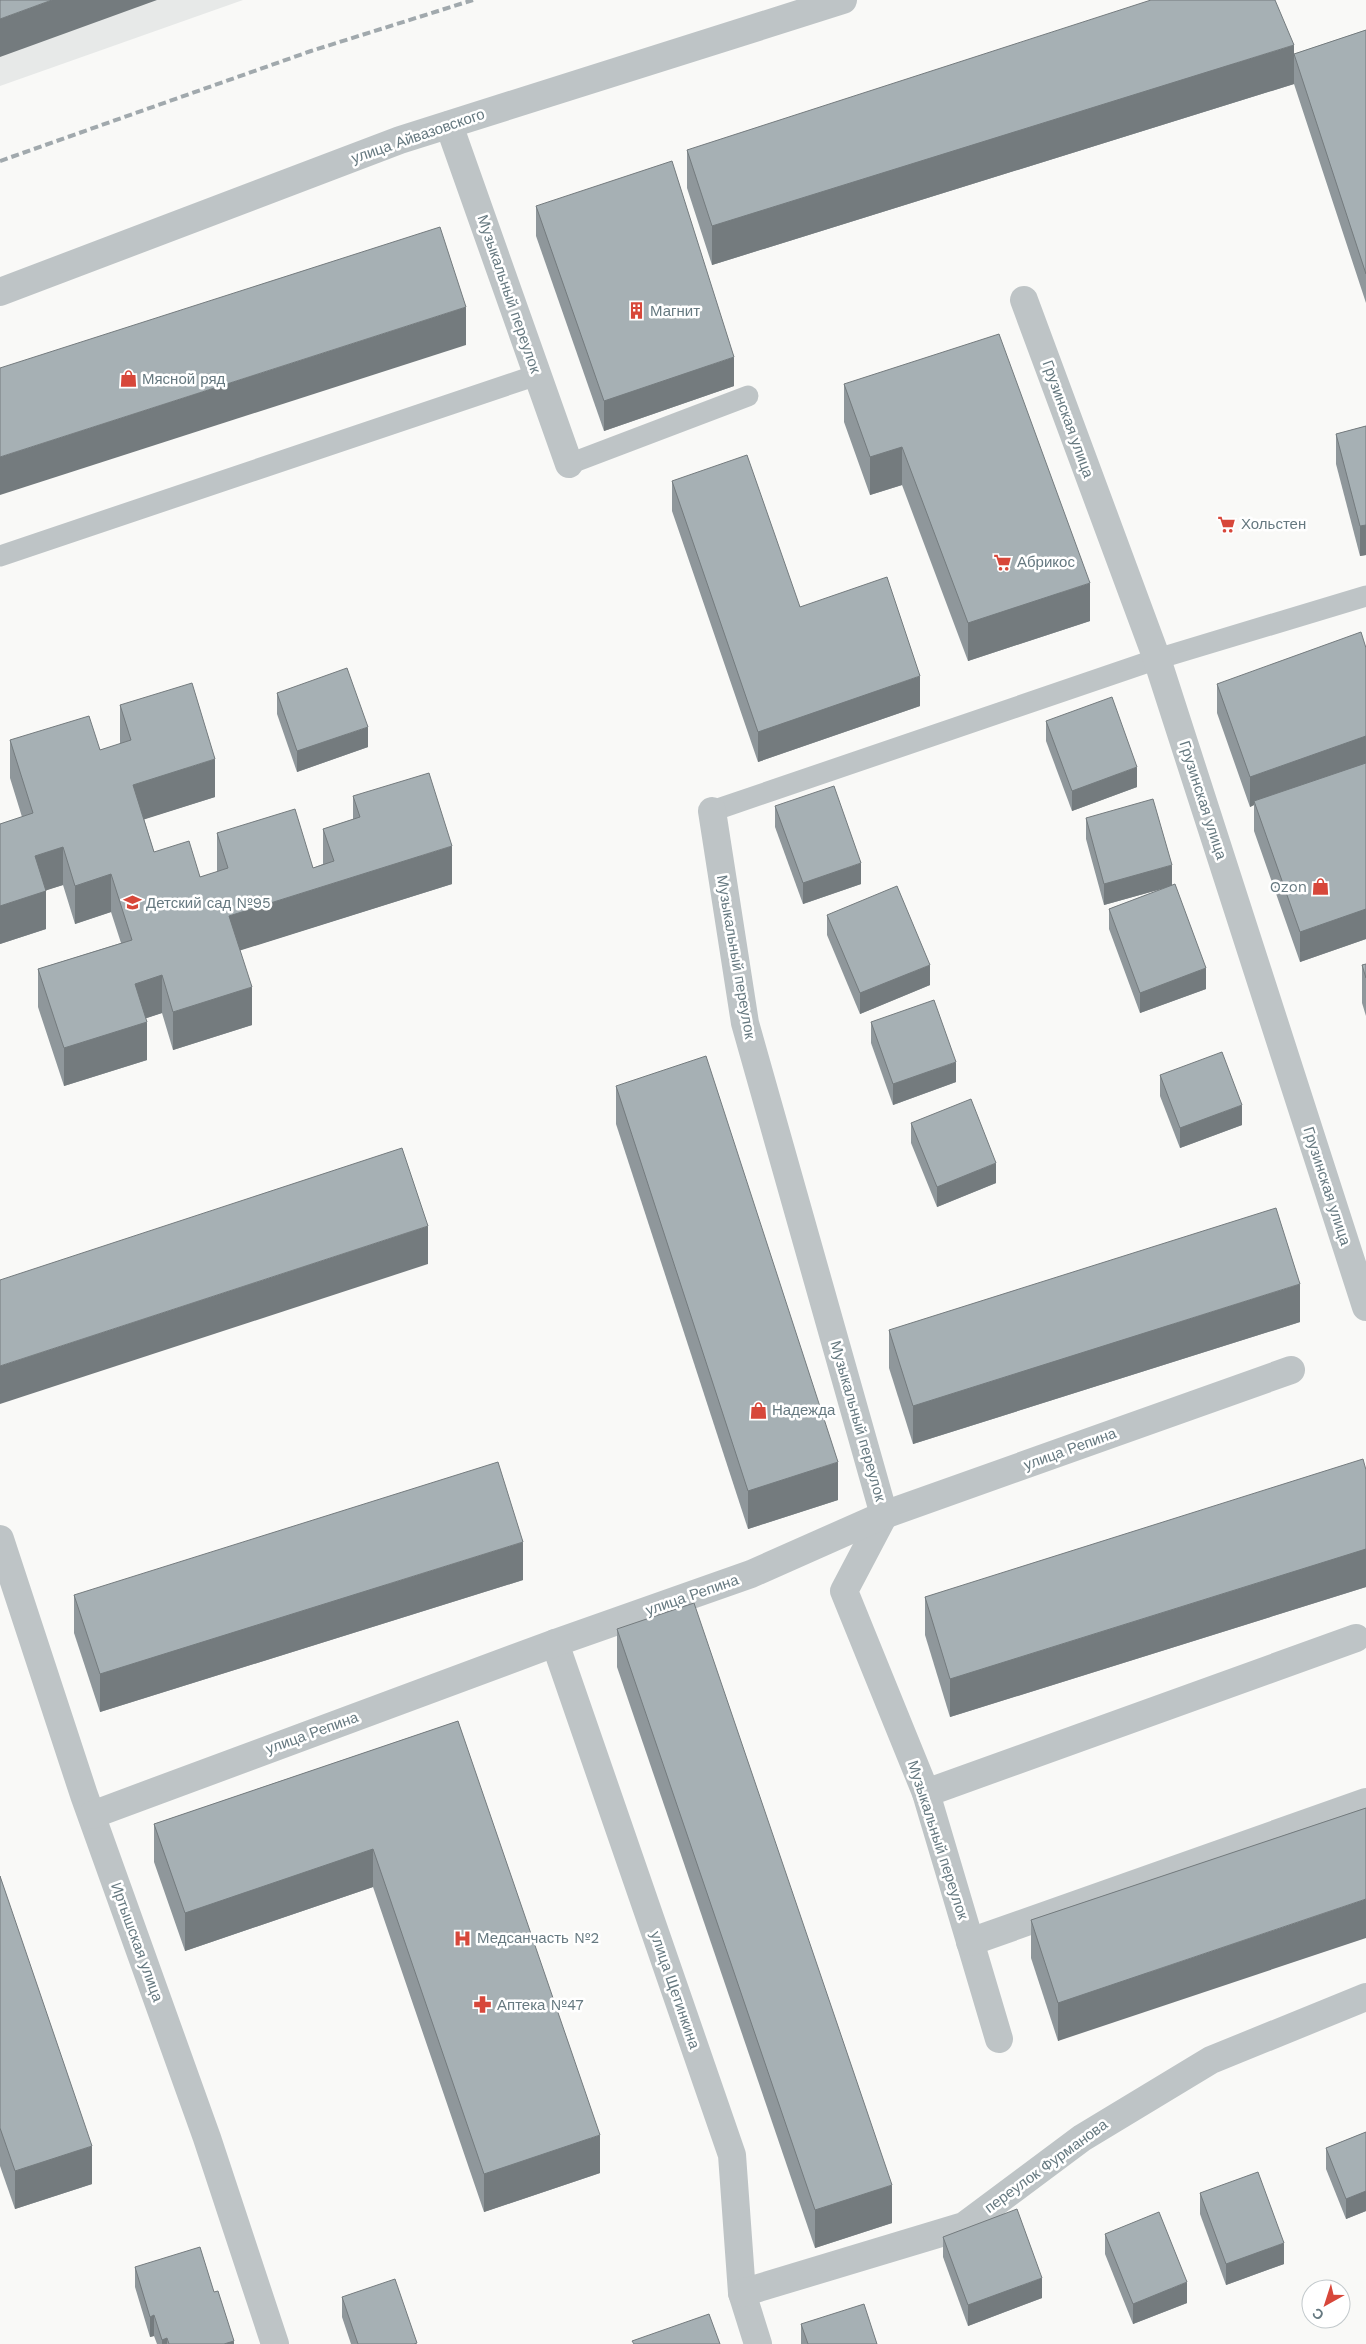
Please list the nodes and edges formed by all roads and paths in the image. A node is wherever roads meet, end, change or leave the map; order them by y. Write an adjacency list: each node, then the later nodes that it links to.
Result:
1 (843, 0): 2 (street, улица Айвазовского)
2 (449, 125): 3 (street, улица Айвазовского); 5 (street, Музыкальный переулок)
3 (0, 292)
4 (1024, 300): 10 (street, Грузинская улица)
5 (537, 375): 7 (street, Музыкальный переулок); 8 (lane)
6 (748, 396): 7 (lane)
7 (569, 464)
8 (0, 556)
9 (1366, 596): 10 (lane)
10 (1157, 659): 11 (lane); 12 (street, Грузинская улица)
11 (712, 812): 14 (street, Музыкальный переулок)
12 (1366, 1307)
13 (1291, 1370): 14 (street, улица Репина)
14 (884, 1516): 17 (street, улица Репина); 18 (street, Музыкальный переулок)
15 (0, 1539): 20 (street, Иртышская улица)
16 (1356, 1638): 18 (street)
17 (555, 1643): 20 (street, улица Репина); 24 (street, улица Щетинкина)
18 (926, 1793): 21 (street, Музыкальный переулок)
19 (1366, 1802): 21 (street)
20 (92, 1815): 25 (street, Иртышская улица)
21 (970, 1942): 23 (street, Музыкальный переулок)
22 (1366, 1997): 24 (street, переулок Фурманова)
23 (998, 2039)
24 (742, 2293): 26 (street, улица Щетинкина)
25 (275, 2344)
26 (758, 2344)

